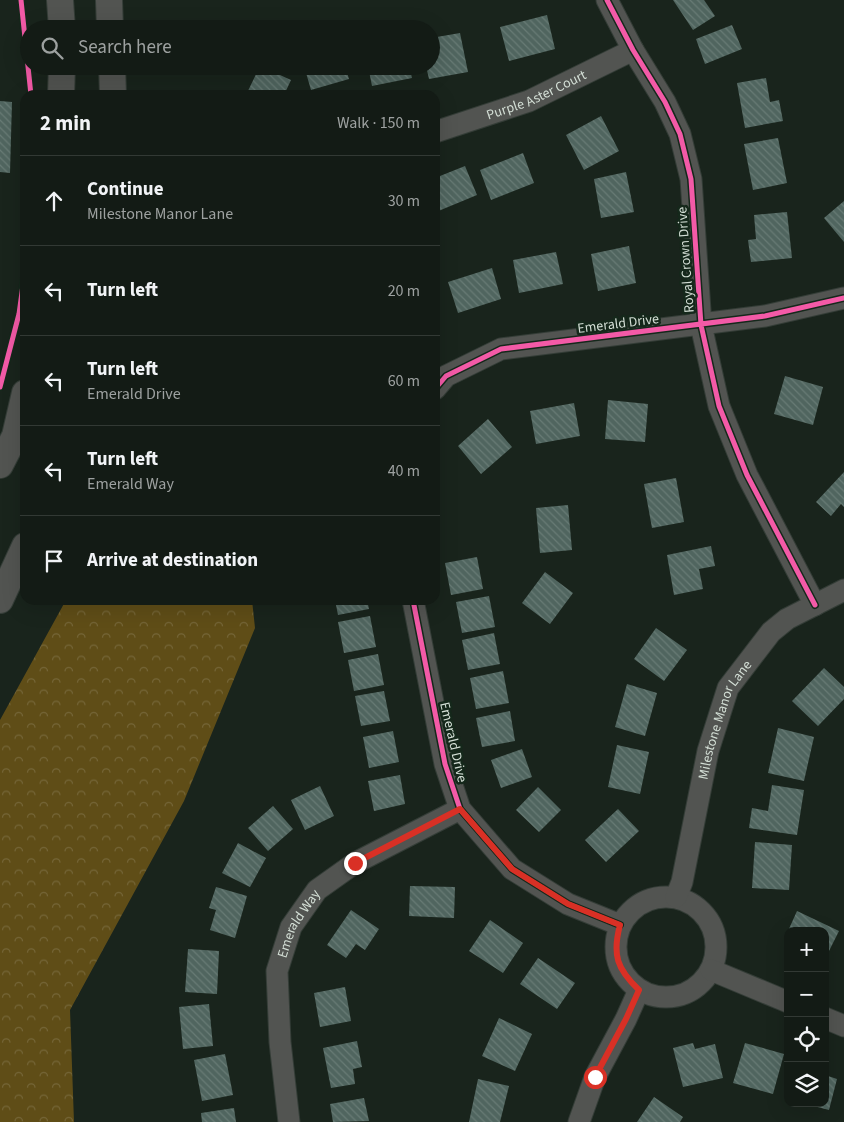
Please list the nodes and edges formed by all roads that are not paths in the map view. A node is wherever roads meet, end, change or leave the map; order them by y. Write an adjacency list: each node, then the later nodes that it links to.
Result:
1 (60, 0): 4 (street)
2 (109, 0): 5 (street)
3 (607, 0): 6 (street, Royal Crown Drive)
4 (61, 20)
5 (110, 20)
6 (633, 50): 11 (street, Purple Aster Court); 13 (street, Royal Crown Drive)
7 (62, 75): 9 (street)
8 (112, 75): 10 (street)
9 (61, 90)
10 (113, 90)
11 (440, 130)
12 (844, 298): 13 (street, Emerald Drive)
13 (702, 325): 14 (street, Emerald Drive); 21 (street, Royal Crown Drive)
14 (440, 383)
15 (20, 414): 16 (street)
16 (0, 465)
17 (20, 557): 19 (street)
18 (844, 590): 21 (street, Milestone Manor Lane)
19 (0, 600)
20 (414, 605): 22 (street, Emerald Drive)
21 (815, 605): 23 (street, Milestone Manor Lane)
22 (460, 809): 24 (street, Emerald Drive); 30 (street, Emerald Way)
23 (676, 897): 24 (street); 25 (street)
24 (620, 925): 26 (street)
25 (711, 970): 26 (street); 27 (street)
26 (639, 990): 31 (street)
27 (784, 1000)
28 (829, 1020): 29 (street)
29 (844, 1026)
30 (289, 1122)
31 (579, 1122)

